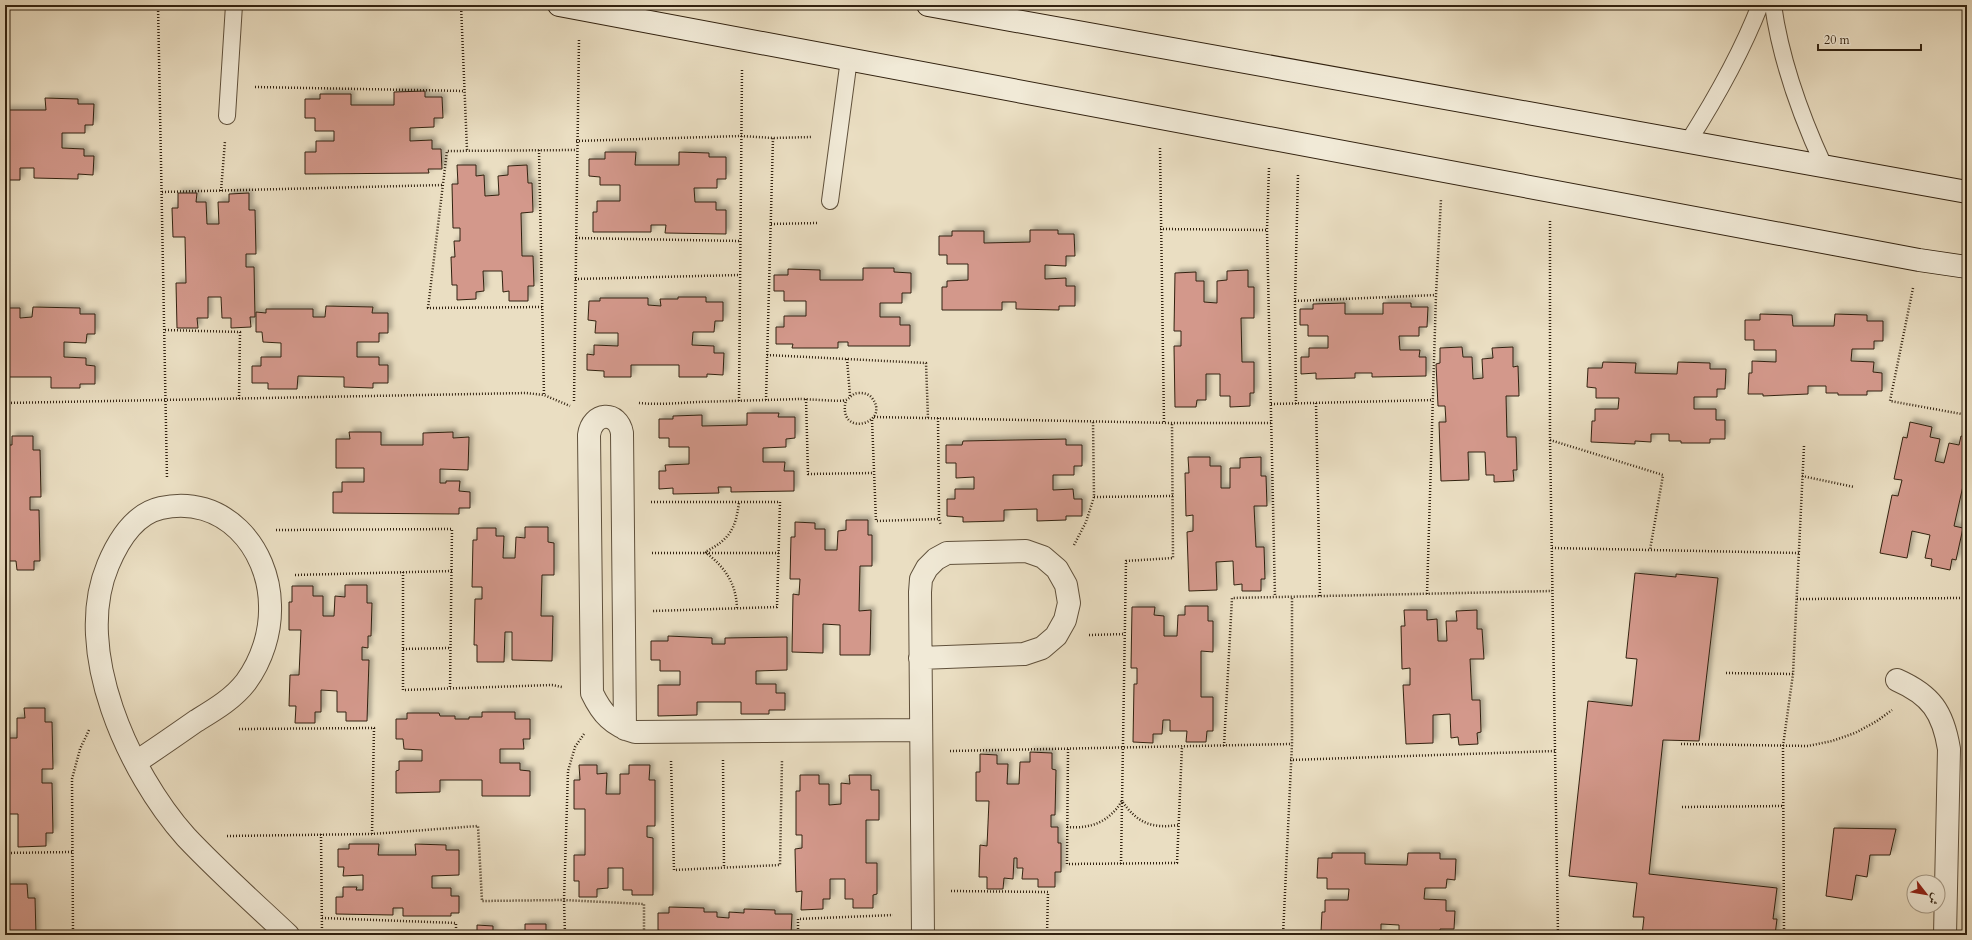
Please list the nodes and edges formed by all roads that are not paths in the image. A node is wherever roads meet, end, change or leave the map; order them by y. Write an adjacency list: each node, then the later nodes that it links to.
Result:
1 (234, 5): 7 (lane)
2 (928, 5): 8 (street)
3 (1760, 5): 8 (lane)
4 (1773, 5): 9 (lane)
5 (569, 7): 6 (street)
6 (849, 59): 11 (lane); 12 (street)
7 (227, 116)
8 (1688, 142): 9 (street)
9 (1824, 166): 10 (street)
10 (1967, 192)
11 (830, 201)
12 (1967, 267)
13 (920, 658): 13 (street); 16 (street)
14 (1906, 683): 20 (street)
15 (625, 729): 15 (street); 16 (street)
16 (921, 730): 19 (street)
17 (136, 762): 17 (street); 18 (street)
18 (288, 935)
19 (923, 935)
20 (1945, 935)

